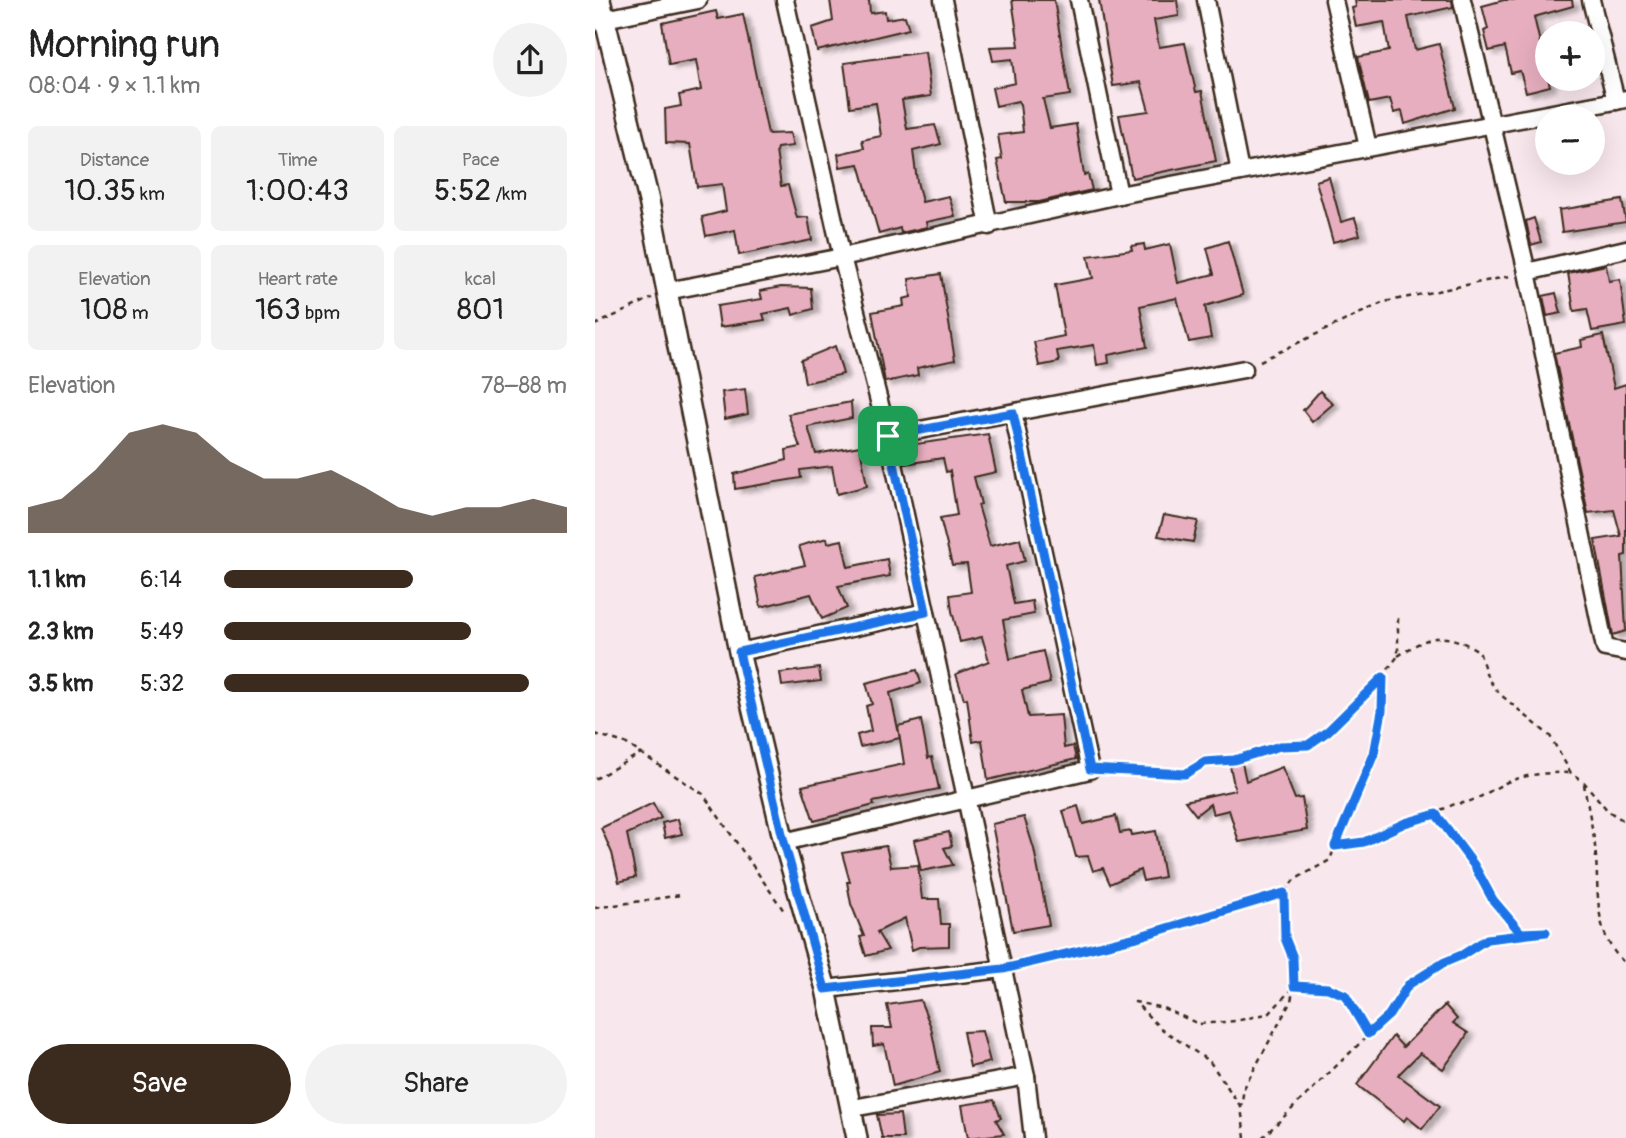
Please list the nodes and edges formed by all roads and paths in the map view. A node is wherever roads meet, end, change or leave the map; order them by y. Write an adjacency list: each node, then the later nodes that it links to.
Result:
1 (600, 0): 10 (street)
2 (698, 0): 10 (street)
3 (785, 0): 18 (street)
4 (943, 0): 16 (street)
5 (1079, 0): 15 (street)
6 (1206, 0): 14 (street)
7 (1334, 0): 13 (street)
8 (1462, 0): 12 (street)
9 (1591, 0): 11 (street)
10 (600, 21): 20 (street)
11 (1621, 100): 12 (street)
12 (1492, 124): 13 (street); 19 (street)
13 (1368, 147): 14 (street)
14 (1240, 172): 15 (street)
15 (1119, 195): 16 (street)
16 (989, 226): 18 (street)
17 (1626, 249): 19 (street)
18 (842, 257): 20 (street); 24 (street)
19 (1527, 272): 22 (path); 28 (street)
20 (667, 291): 21 (path); 27 (street)
21 (595, 325)
22 (1244, 369): 23 (street)
23 (1013, 413): 24 (street); 33 (street)
24 (888, 436): 25 (street)
25 (926, 612): 27 (street); 37 (street)
26 (1398, 618): 29 (path)
27 (739, 652): 40 (street)
28 (1626, 652)
29 (1398, 656): 30 (path); 34 (path)
30 (1383, 677): 33 (path); 41 (path)
31 (595, 734): 32 (path)
32 (641, 754): 35 (path); 45 (path)
33 (1090, 769): 37 (street)
34 (1571, 773): 36 (path); 38 (path)
35 (595, 779)
36 (1583, 781): 39 (path); 46 (path)
37 (965, 800): 40 (street); 47 (street)
38 (1436, 814): 41 (path); 50 (path)
39 (1626, 822)
40 (784, 842): 49 (street)
41 (1335, 846): 42 (path)
42 (1284, 893): 47 (path); 48 (path)
43 (680, 895): 44 (path)
44 (595, 908)
45 (786, 915)
46 (1626, 964)
47 (1003, 969): 49 (street); 51 (street)
48 (1294, 986): 50 (path); 52 (path); 52 (path)
49 (825, 989): 53 (street)
50 (1368, 1034): 57 (path)
51 (1027, 1076): 53 (street); 55 (street)
52 (1241, 1107): 56 (path)
53 (853, 1108): 54 (street)
54 (857, 1138)
55 (1033, 1138)
56 (1245, 1138)
57 (1262, 1138)

